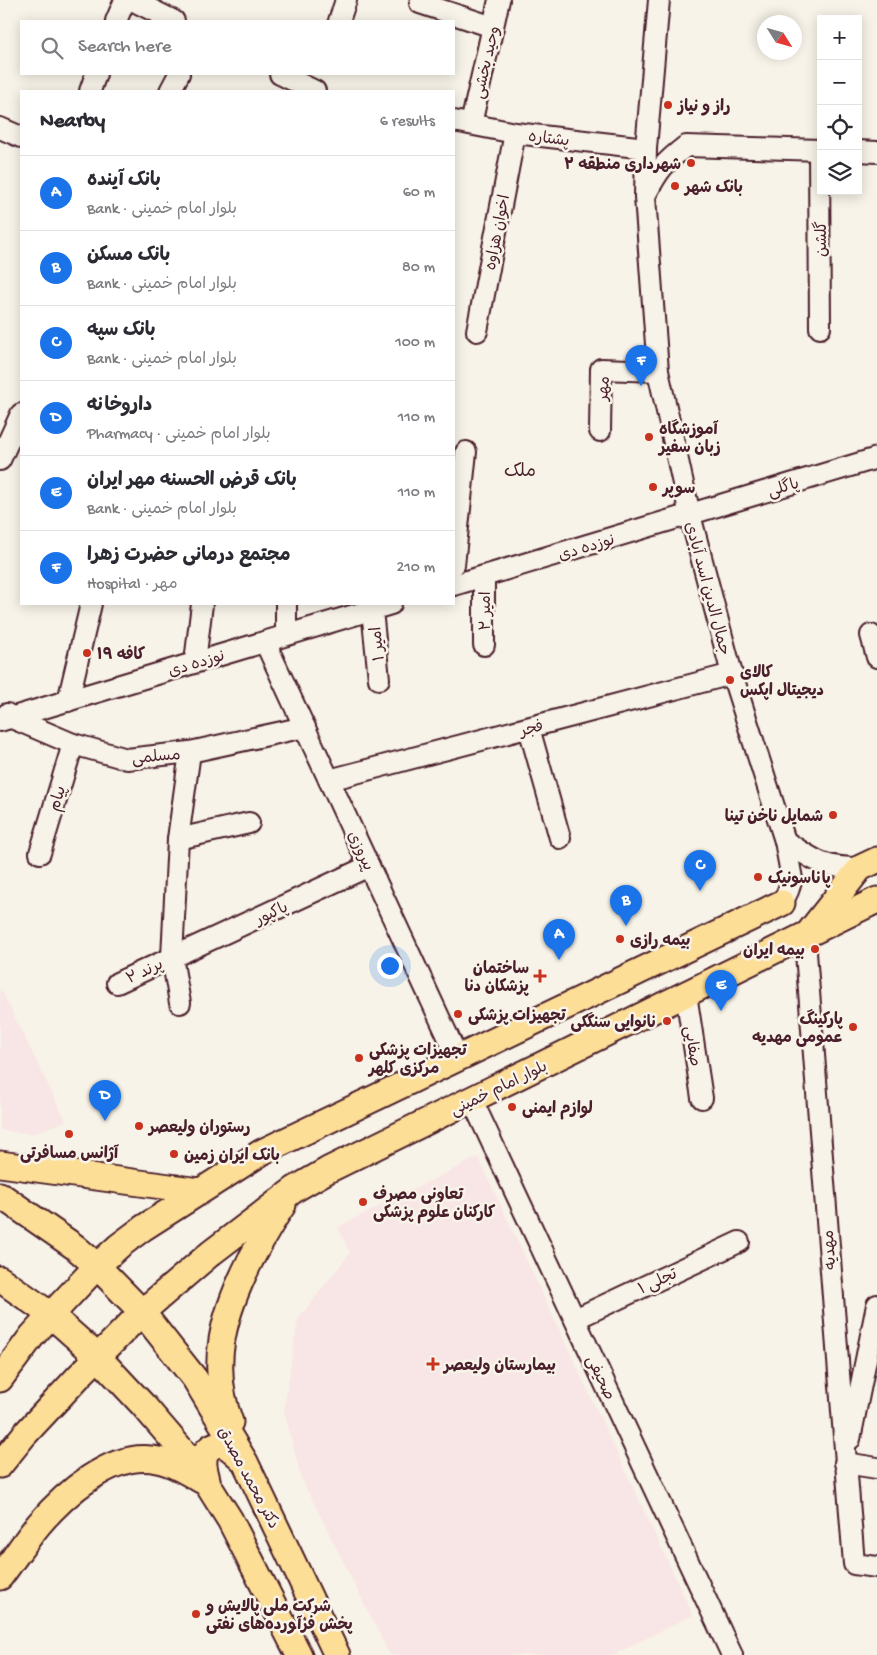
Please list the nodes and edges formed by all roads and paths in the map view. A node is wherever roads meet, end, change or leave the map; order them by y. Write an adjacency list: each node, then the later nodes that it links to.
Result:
1 (124, 0): 7 (street)
2 (132, 0): 8 (street)
3 (346, 0): 9 (street)
4 (499, 0): 10 (street, وحید بخشی)
5 (659, 0): 23 (street, جمال الدین اسد آبادی)
6 (420, 3): 10 (street)
7 (116, 20)
8 (172, 20)
9 (339, 20)
10 (493, 27): 19 (street, وحید بخشی)
11 (96, 75): 15 (street)
12 (178, 75): 16 (street)
13 (282, 75): 17 (street)
14 (321, 75): 18 (street)
15 (90, 90)
16 (170, 90)
17 (313, 90)
18 (315, 90)
19 (462, 122): 21 (street, پشتاره)
20 (0, 128): 22 (street)
21 (514, 132): 23 (street, پشتاره); 30 (street, اخوان هزاوه)
22 (20, 137)
23 (646, 148): 28 (street, جمال الدین اسد آبادی)
24 (817, 150): 28 (street)
25 (862, 151): 26 (street)
26 (877, 152)
27 (820, 195): 29 (street, گلشن)
28 (645, 197): 31 (street, جمال الدین اسد آبادی)
29 (820, 328)
30 (478, 331)
31 (658, 371): 33 (street, مهر); 37 (street, جمال الدین اسد آبادی)
32 (20, 416): 36 (street)
33 (600, 430)
34 (466, 452): 38 (street)
35 (877, 458): 37 (street, پاگلی)
36 (0, 460)
37 (690, 514): 39 (street, نوزده دی); 53 (street, جمال الدین اسد آبادی)
38 (455, 556)
39 (484, 576): 40 (street, نوزده دی); 50 (street, امیر ۲)
40 (455, 585)
41 (91, 605): 55 (street)
42 (202, 605): 52 (street)
43 (286, 605): 47 (street)
44 (389, 605): 45 (street, نوزده دی)
45 (372, 610): 46 (street, نوزده دی); 54 (street, امیر ۱)
46 (342, 612): 47 (street, نوزده دی)
47 (286, 635): 49 (street, نوزده دی)
48 (871, 635): 51 (street)
49 (265, 642): 52 (street, نوزده دی); 57 (street, پیروزی)
50 (484, 645)
51 (877, 657)
52 (195, 662): 55 (street, نوزده دی)
53 (732, 674): 58 (street, فجر); 65 (street, جمال الدین اسد آبادی)
54 (380, 678)
55 (68, 700): 56 (street, نوزده دی)
56 (4, 715): 59 (street, مسلمی)
57 (305, 726): 60 (street, مسلمی); 61 (street, پیروزی)
58 (529, 728): 61 (street, فجر); 63 (street)
59 (73, 744): 60 (street, مسلمی); 66 (street, پیام)
60 (190, 752): 64 (street)
61 (329, 780): 68 (street, پیروزی)
62 (249, 823): 64 (street)
63 (560, 838)
64 (178, 839): 72 (street)
65 (785, 841): 67 (street); 70 (street, جمال الدین اسد آبادی)
66 (40, 853)
67 (869, 864): 71 (main road)
68 (370, 866): 72 (street, پاکپور); 76 (street, پیروزی)
69 (877, 900): 71 (main road, بلوار امام خمینی)
70 (782, 903): 76 (main road)
71 (806, 935): 74 (main road, بلوار امام خمینی); 95 (street, مهدیه)
72 (172, 957): 73 (street, پرند ۲); 75 (street)
73 (116, 983)
74 (686, 994): 77 (street, صفایی); 78 (main road, بلوار امام خمینی)
75 (180, 1003)
76 (458, 1058): 81 (main road)
77 (702, 1098)
78 (472, 1100): 80 (main road, بلوار امام خمینی); 89 (street, صحیفی)
79 (0, 1164): 81 (main road)
80 (295, 1189): 87 (main road, بلوار امام خمینی); 94 (main road)
81 (199, 1192): 84 (main road)
82 (0, 1195): 84 (main road, دکتر محمد مصدق)
83 (739, 1242): 89 (street, تجلی ١)
84 (97, 1266): 87 (main road, دکتر محمد مصدق); 88 (main road)
85 (0, 1279): 88 (main road)
86 (877, 1305): 90 (street)
87 (142, 1312): 91 (main road, بلوار امام خمینی); 94 (main road, دکتر محمد مصدق)
88 (51, 1315): 91 (main road); 92 (main road)
89 (574, 1319): 105 (street, صحیفی)
90 (873, 1350): 93 (street)
91 (97, 1356): 96 (main road, بلوار امام خمینی); 98 (main road)
92 (0, 1379)
93 (869, 1383): 95 (street)
94 (245, 1462): 98 (main road); 104 (main road, دکتر محمد مصدق)
95 (845, 1464): 97 (street); 101 (street, مهدیه)
96 (0, 1466)
97 (877, 1468)
98 (208, 1484): 99 (main road); 103 (main road)
99 (39, 1524): 100 (main road); 102 (main road)
100 (0, 1550)
101 (877, 1567)
102 (0, 1577)
103 (299, 1655)
104 (338, 1655)
105 (732, 1655)

